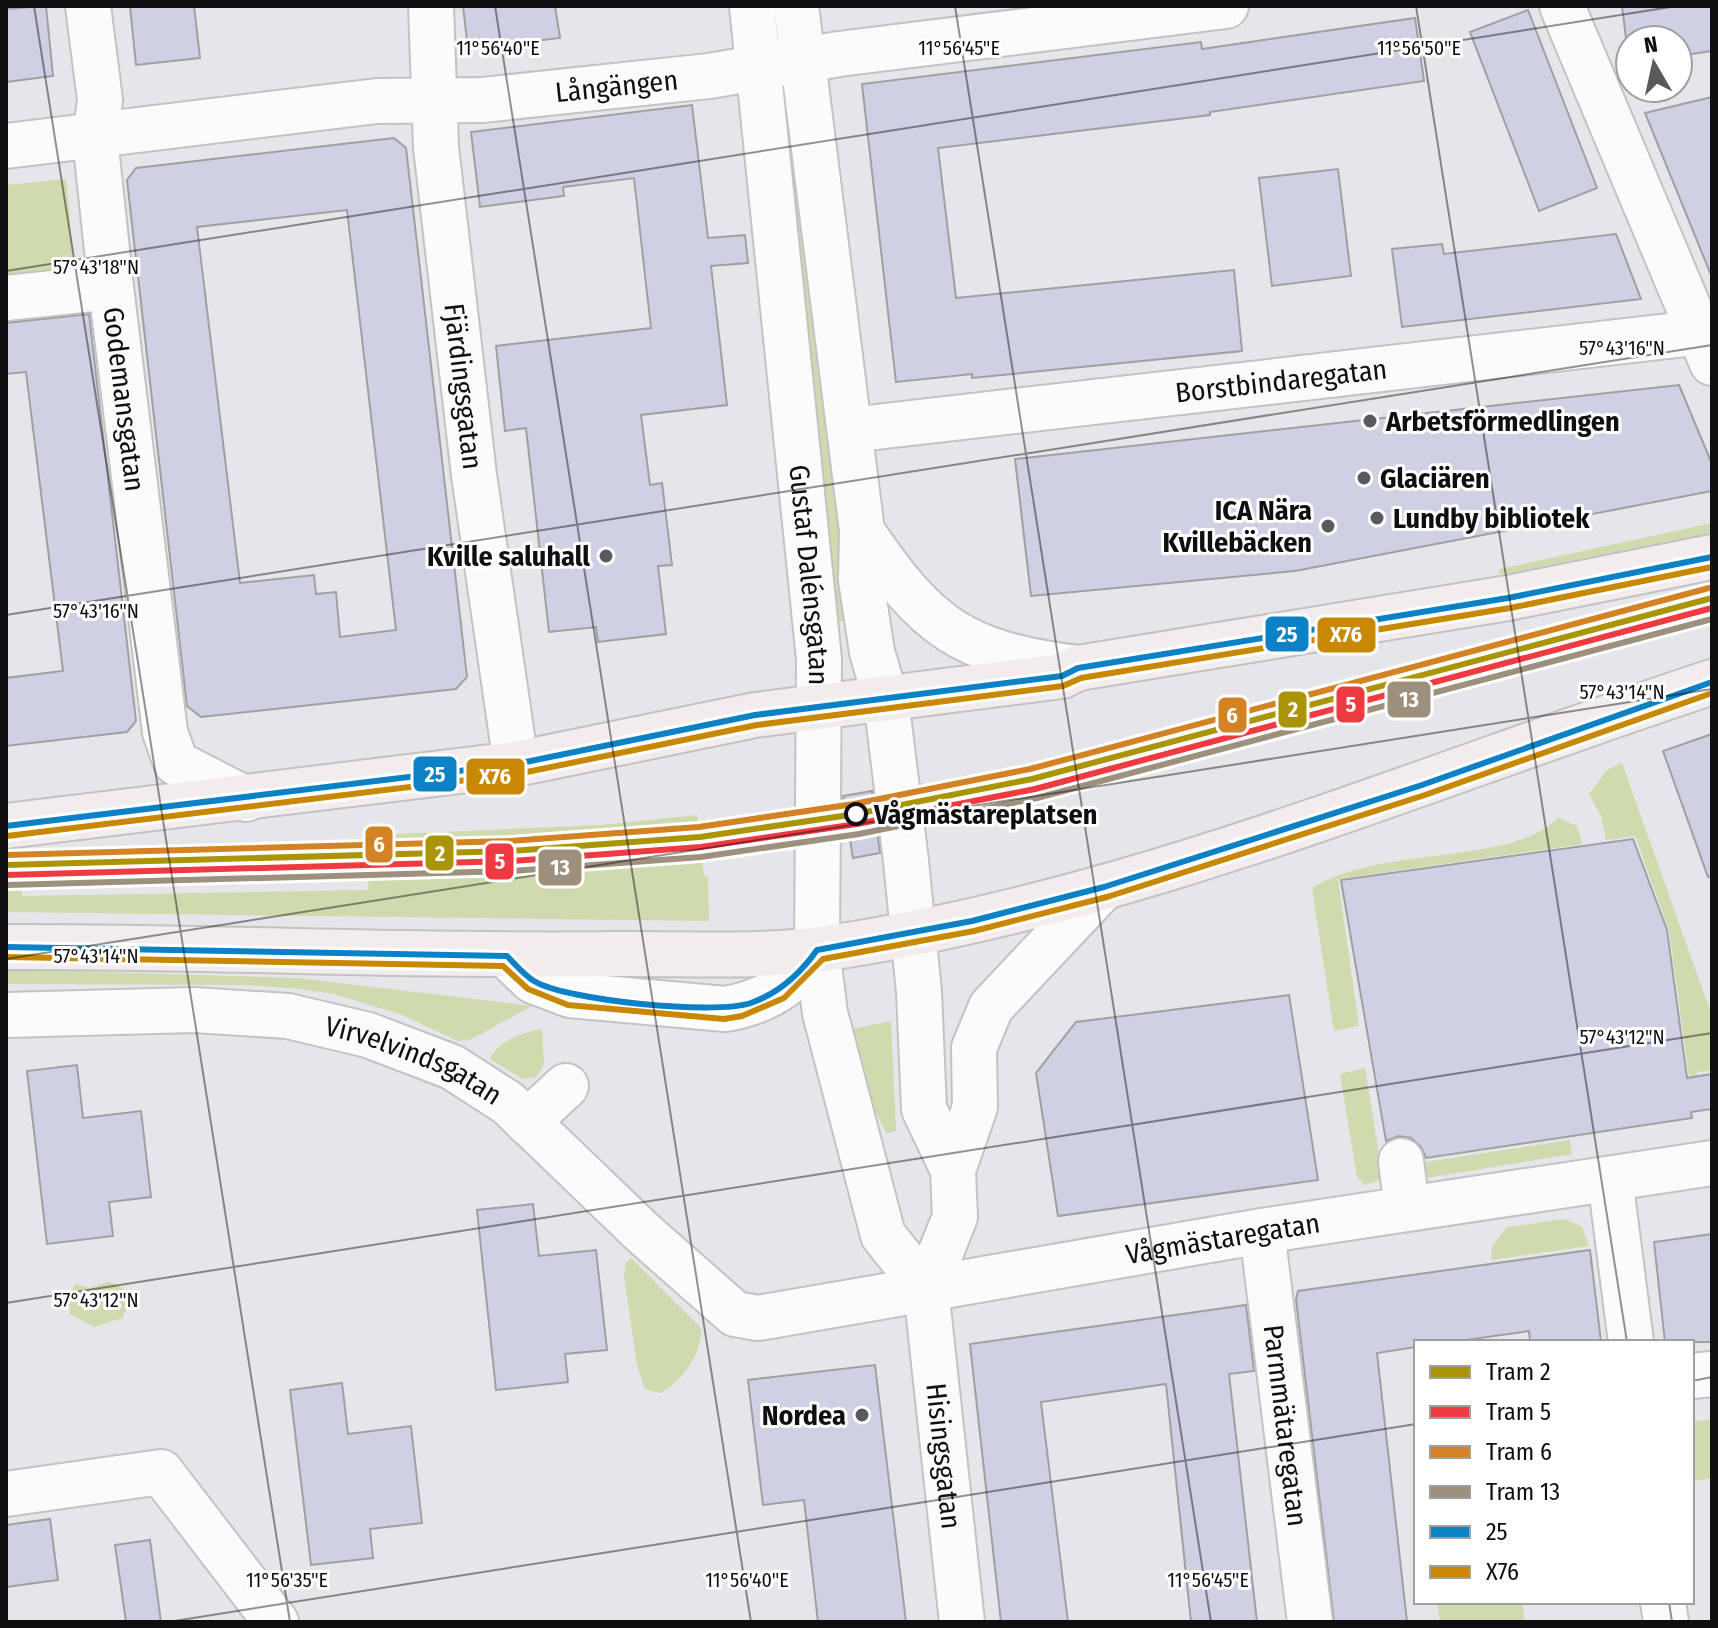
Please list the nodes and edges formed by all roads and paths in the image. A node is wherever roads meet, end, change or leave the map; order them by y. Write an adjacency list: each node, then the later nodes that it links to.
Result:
1 (88, 6): 10 (street, Godemansgatan)
2 (431, 6): 9 (street, Fjärdingsgatan)
3 (752, 6): 8 (street, Gustaf Dalénsgatan)
4 (796, 6): 7 (street, Gustaf Dalénsgatan)
5 (1226, 6): 7 (street, Långängen)
6 (1562, 6): 14 (street)
7 (805, 59): 8 (street, Långängen); 15 (street, Gustaf Dalénsgatan)
8 (758, 66): 9 (street, Långängen); 21 (street, Gustaf Dalénsgatan)
9 (433, 101): 10 (street, Långängen); 22 (street, Fjärdingsgatan)
10 (95, 138): 11 (street, Långängen); 12 (street, Godemansgatan)
11 (6, 146)
12 (111, 287): 13 (street); 23 (street, Godemansgatan)
13 (6, 298)
14 (1708, 342): 15 (street, Borstbindaregatan)
15 (850, 430): 16 (street, Gustaf Dalénsgatan)
16 (862, 531): 18 (street); 20 (street, Gustaf Dalénsgatan)
17 (1712, 557): 18 (main road)
18 (1078, 668): 20 (main road)
19 (1712, 682): 25 (main road)
20 (886, 700): 21 (main road); 26 (street, Gustaf Dalénsgatan)
21 (819, 707): 22 (main road); 28 (street, Gustaf Dalénsgatan)
22 (516, 764): 23 (main road)
23 (246, 799): 24 (main road)
24 (6, 826)
25 (1104, 887): 26 (main road); 34 (street, Gustaf Dalénsgatan)
26 (912, 933): 28 (main road); 34 (street, Gustaf Dalénsgatan)
27 (6, 947): 28 (main road)
28 (817, 950): 38 (street, Gustaf Dalénsgatan)
29 (6, 1015): 31 (street, Virvelvindsgatan)
30 (566, 1086): 31 (street)
31 (527, 1122): 39 (street, Virvelvindsgatan)
32 (1401, 1161): 36 (street)
33 (1710, 1168): 35 (street, Vågmästaregatan)
34 (953, 1170): 38 (street, Gustaf Dalénsgatan)
35 (1610, 1179): 36 (street, Vågmästaregatan); 40 (street)
36 (1407, 1208): 37 (street, Vågmästaregatan)
37 (1262, 1231): 38 (street, Vågmästaregatan); 44 (street, Parmmätaregatan)
38 (926, 1289): 39 (street, Vågmästaregatan); 43 (street, Hisingsgatan)
39 (735, 1314)
40 (1631, 1340)
41 (6, 1494): 42 (street)
42 (276, 1622)
43 (962, 1622)
44 (1310, 1622)

